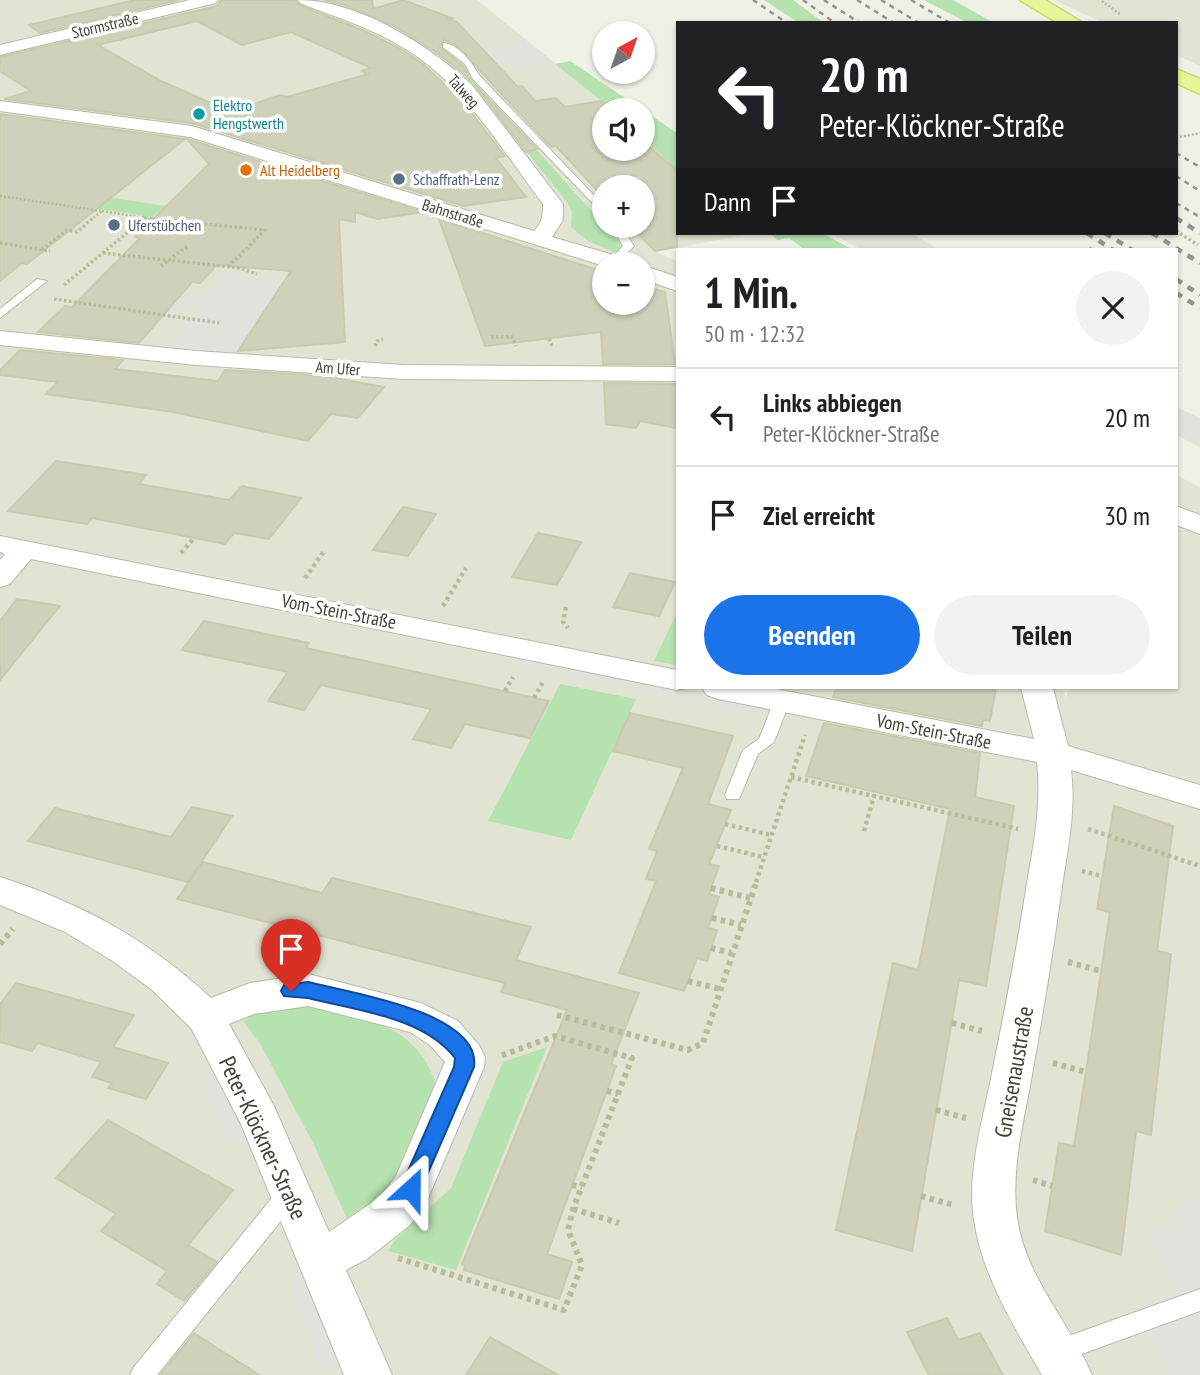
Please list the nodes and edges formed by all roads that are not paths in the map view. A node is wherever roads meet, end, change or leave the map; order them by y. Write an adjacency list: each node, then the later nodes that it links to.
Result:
1 (210, 0): 6 (street, Stormstraße)
2 (306, 0): 11 (street, Talweg)
3 (1031, 0): 4 (main road)
4 (1069, 21)
5 (446, 45): 10 (lane, Talweg)
6 (0, 50)
7 (1178, 76): 8 (main road)
8 (1200, 87)
9 (0, 106): 11 (street, Bahnstraße)
10 (592, 199)
11 (537, 239): 12 (street, Bahnstraße)
12 (592, 256)
13 (655, 276): 15 (street)
14 (41, 281): 16 (lane)
15 (676, 284)
16 (0, 315)
17 (0, 338): 18 (street, Am Ufer)
18 (676, 374)
19 (1178, 515): 20 (street)
20 (1200, 526)
21 (12, 546): 22 (street); 23 (street, Vom-Stein-Straße)
22 (0, 578)
23 (676, 680)
24 (723, 689): 26 (street, Vom-Stein-Straße)
25 (1037, 689): 27 (street, Gneisenaustraße)
26 (782, 701): 27 (street, Vom-Stein-Straße); 28 (lane)
27 (1053, 754): 29 (street); 35 (street, Gneisenaustraße)
28 (733, 795)
29 (1200, 797)
30 (0, 891): 31 (street, Peter-Klöckner-Straße)
31 (205, 1017): 32 (street, Peter-Klöckner-Straße); 33 (street)
32 (289, 1193): 33 (street, Peter-Klöckner-Straße); 36 (lane)
33 (318, 1261): 37 (street, Peter-Klöckner-Straße)
34 (1200, 1300): 35 (lane)
35 (1061, 1363)
36 (142, 1375)
37 (368, 1375)

